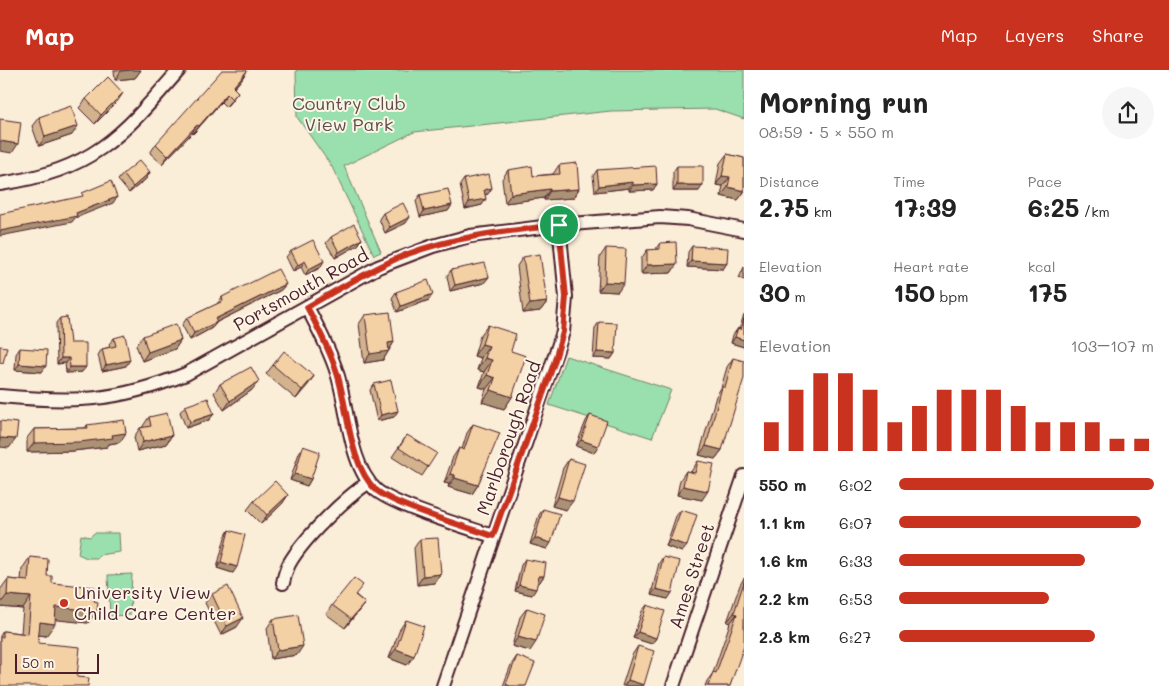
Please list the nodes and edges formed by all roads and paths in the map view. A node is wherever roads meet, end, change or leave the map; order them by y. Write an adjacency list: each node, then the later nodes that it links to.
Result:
1 (179, 70): 2 (street)
2 (0, 184)
3 (559, 225): 4 (street, Portsmouth Road); 5 (street, Portsmouth Road); 9 (street, Marlborough Road)
4 (744, 230)
5 (307, 307): 6 (street, Portsmouth Road); 8 (street)
6 (0, 396)
7 (744, 476): 12 (street, Ames Street)
8 (369, 482): 9 (street); 10 (street)
9 (493, 536): 11 (street, Marlborough Road)
10 (283, 583)
11 (443, 686)
12 (673, 686)

